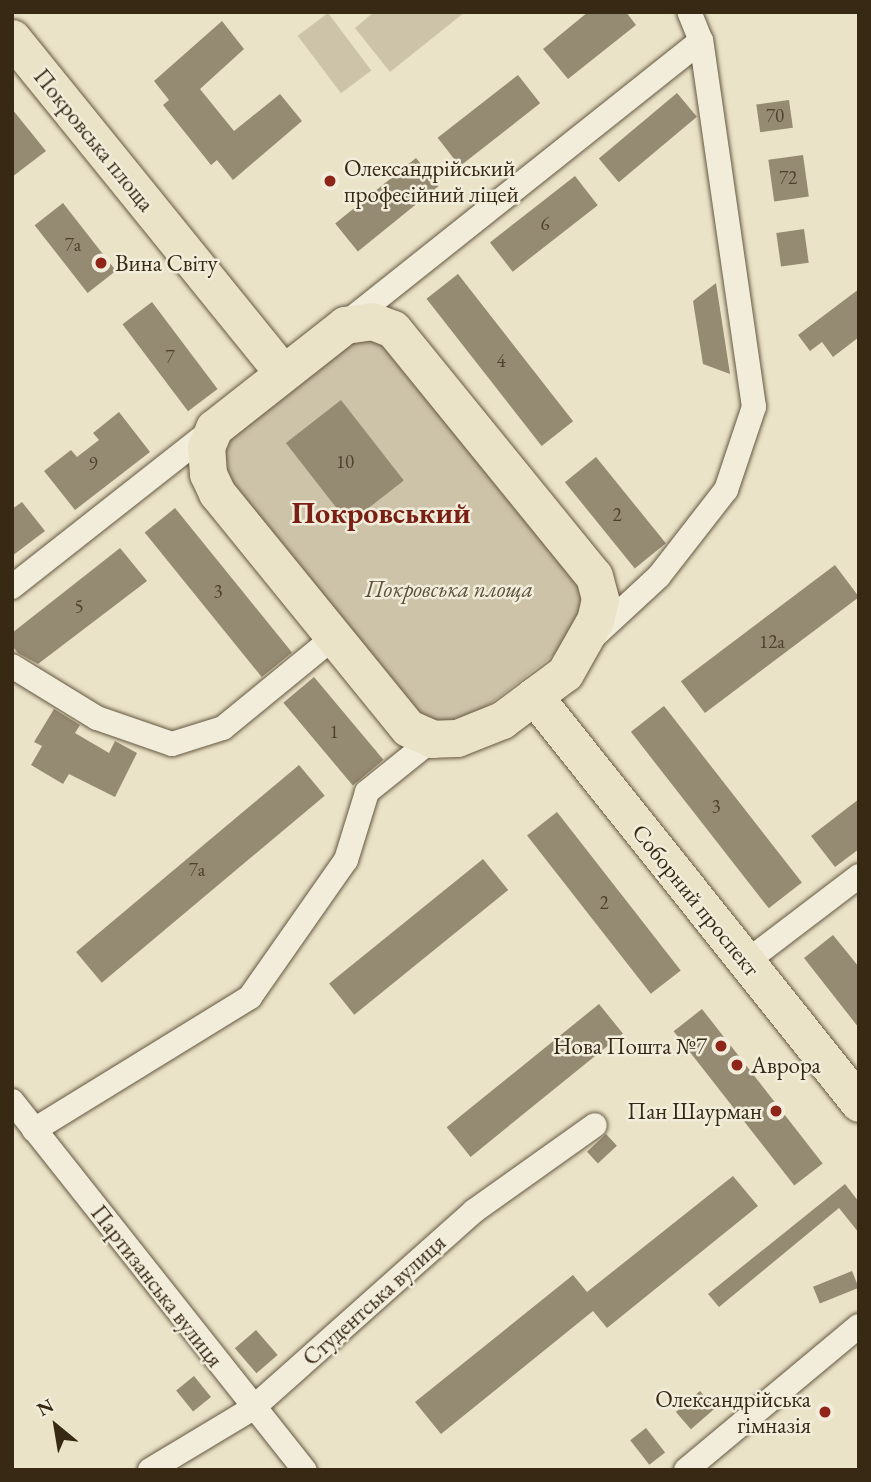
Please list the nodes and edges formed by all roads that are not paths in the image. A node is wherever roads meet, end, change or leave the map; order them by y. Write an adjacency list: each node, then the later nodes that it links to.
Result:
1 (688, 12): 3 (street)
2 (12, 38): 5 (highway, Покровська площа)
3 (701, 41): 4 (street); 9 (street)
4 (345, 324): 5 (highway); 9 (highway)
5 (282, 372): 6 (highway)
6 (214, 428): 7 (street); 8 (highway)
7 (12, 587)
8 (334, 637): 10 (street); 12 (highway)
9 (582, 647): 11 (highway)
10 (12, 666)
11 (534, 696): 12 (highway); 14 (highway, Соборний проспект)
12 (433, 739): 18 (street)
13 (859, 876): 14 (street)
14 (746, 962): 16 (highway, Соборний проспект)
15 (12, 1101): 18 (street, Партизанська вулиця)
16 (859, 1103)
17 (595, 1125): 20 (street, Студентська вулиця)
18 (34, 1130): 20 (street, Партизанська вулиця)
19 (859, 1326): 23 (street)
20 (253, 1408): 21 (street, Студентська вулиця); 22 (street, Партизанська вулиця)
21 (150, 1470)
22 (304, 1470)
23 (686, 1470)

